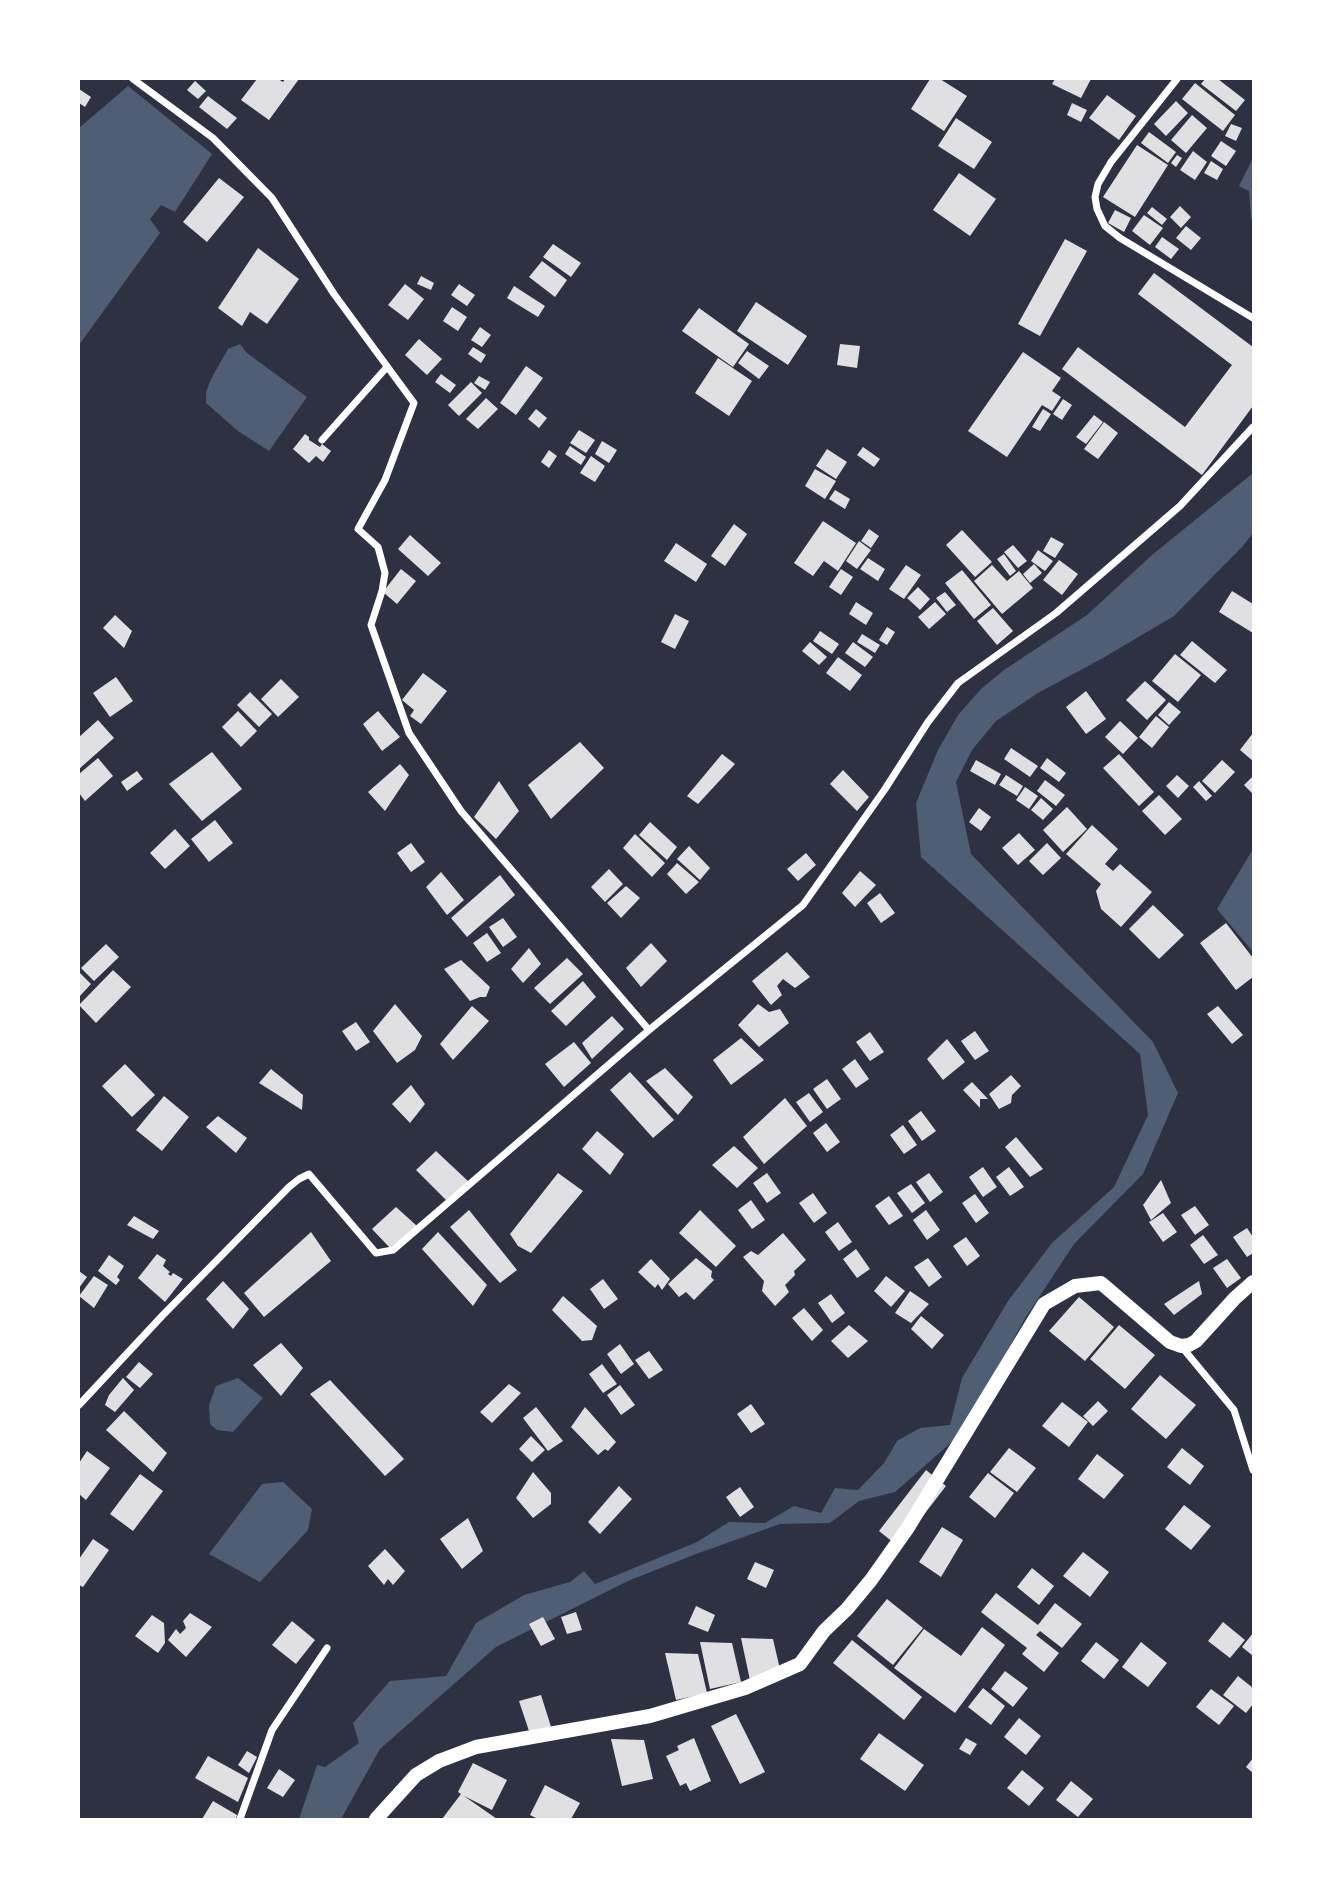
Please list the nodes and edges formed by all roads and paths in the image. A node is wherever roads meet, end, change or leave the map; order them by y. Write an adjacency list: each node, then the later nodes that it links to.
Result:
1 (133, 79): 4 (street)
2 (1177, 79): 3 (street)
3 (1253, 318)
4 (387, 368): 6 (street); 7 (street)
5 (1253, 428): 7 (street)
6 (322, 440)
7 (649, 1030): 10 (street)
8 (1253, 1282): 9 (main road)
9 (1181, 1346): 11 (street); 14 (main road)
10 (79, 1405)
11 (1253, 1470)
12 (327, 1648): 13 (street)
13 (240, 1819)
14 (376, 1819)

